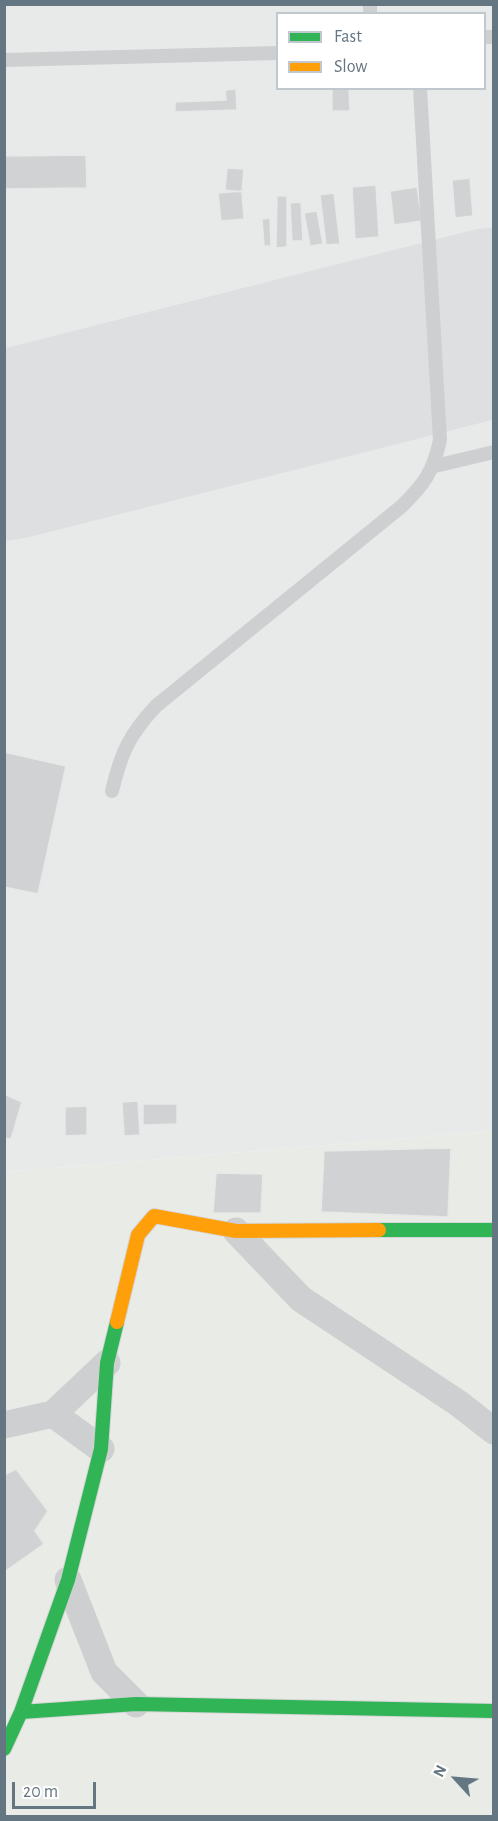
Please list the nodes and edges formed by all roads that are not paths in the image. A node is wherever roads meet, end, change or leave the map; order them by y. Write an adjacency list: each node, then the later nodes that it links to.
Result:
1 (276, 53): 2 (lane)
2 (4, 60)
3 (420, 90): 5 (lane)
4 (494, 453): 5 (lane)
5 (435, 466): 6 (lane)
6 (112, 791)
7 (494, 1230): 8 (street)
8 (236, 1231): 9 (street); 12 (street)
9 (107, 1363): 10 (street); 13 (street)
10 (53, 1414): 11 (street); 13 (street)
11 (4, 1425)
12 (494, 1431)
13 (101, 1449): 14 (street)
14 (68, 1580): 15 (street); 17 (street)
15 (136, 1704): 16 (street); 17 (street)
16 (494, 1711)
17 (21, 1712): 18 (street)
18 (4, 1749)

